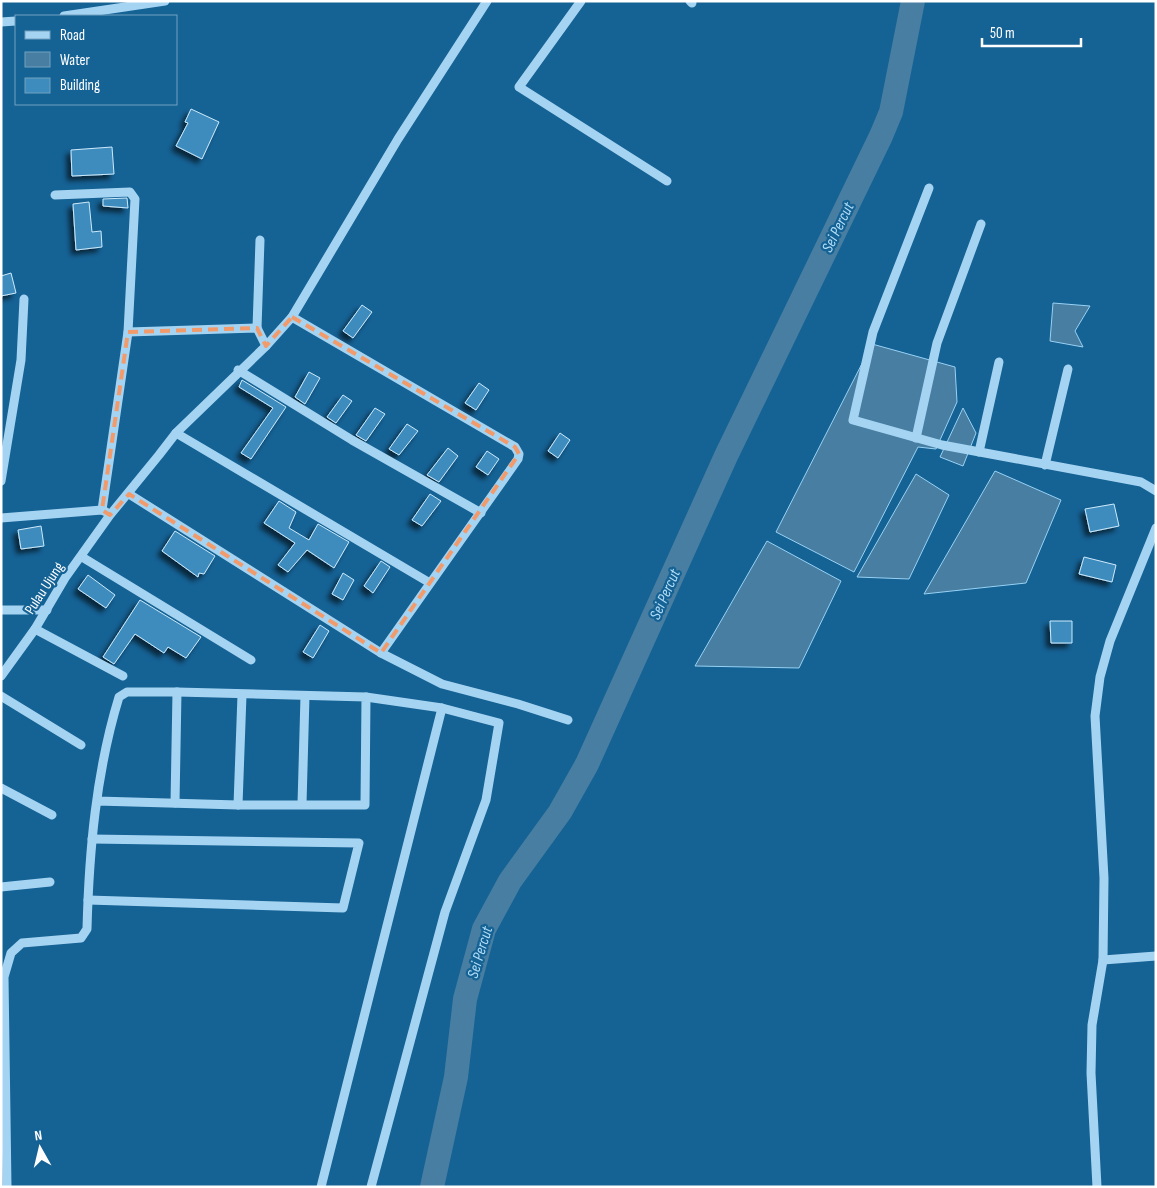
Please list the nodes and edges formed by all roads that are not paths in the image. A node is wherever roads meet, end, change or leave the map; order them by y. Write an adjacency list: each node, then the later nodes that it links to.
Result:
1 (166, 1): 4 (street)
2 (487, 1): 13 (street, Pulau Ujung)
3 (581, 1): 7 (street)
4 (71, 15)
5 (15, 21): 6 (street)
6 (1, 22)
7 (667, 181)
8 (929, 188): 21 (street)
9 (54, 194): 15 (street)
10 (981, 224): 21 (street)
11 (260, 240): 14 (street)
12 (24, 299): 24 (street)
13 (292, 317): 16 (street, Pulau Ujung); 28 (street)
14 (257, 328): 15 (street); 16 (street)
15 (128, 332): 27 (street)
16 (266, 346): 19 (street, Pulau Ujung)
17 (999, 362): 22 (street)
18 (1068, 369): 23 (street)
19 (238, 370): 20 (street, Pulau Ujung); 28 (street)
20 (176, 433): 26 (street, Pulau Ujung); 33 (street)
21 (916, 438): 22 (street)
22 (979, 452): 23 (street)
23 (1045, 465): 25 (street)
24 (1, 481)
25 (1156, 491)
26 (129, 494): 29 (street, Pulau Ujung); 37 (street)
27 (102, 510): 29 (street); 30 (street)
28 (480, 513): 33 (street)
29 (110, 515): 32 (street, Pulau Ujung)
30 (1, 518)
31 (1156, 528): 60 (street)
32 (82, 557): 35 (street, Pulau Ujung); 38 (street)
33 (430, 582): 37 (street)
34 (1, 610): 35 (street)
35 (47, 610): 36 (street, Pulau Ujung)
36 (35, 629): 39 (street, Pulau Ujung); 40 (street)
37 (381, 653): 47 (street)
38 (251, 660)
39 (1, 676)
40 (123, 676)
41 (177, 692): 42 (street); 50 (street); 51 (street)
42 (242, 695): 44 (street); 53 (street)
43 (1, 696): 48 (street)
44 (305, 696): 45 (street); 52 (street)
45 (366, 697): 46 (street); 52 (street)
46 (442, 708): 62 (street); 63 (street)
47 (568, 720)
48 (81, 745)
49 (1, 788): 54 (street)
50 (96, 800): 51 (street); 55 (street)
51 (175, 803): 53 (street)
52 (302, 804): 53 (street)
53 (238, 805)
54 (52, 815)
55 (92, 839): 58 (street); 58 (street)
56 (50, 882): 57 (street)
57 (1, 887)
58 (88, 900): 61 (street)
59 (1156, 956): 60 (street)
60 (1103, 960): 64 (street)
61 (7, 1187)
62 (321, 1187)
63 (372, 1187)
64 (1097, 1187)

